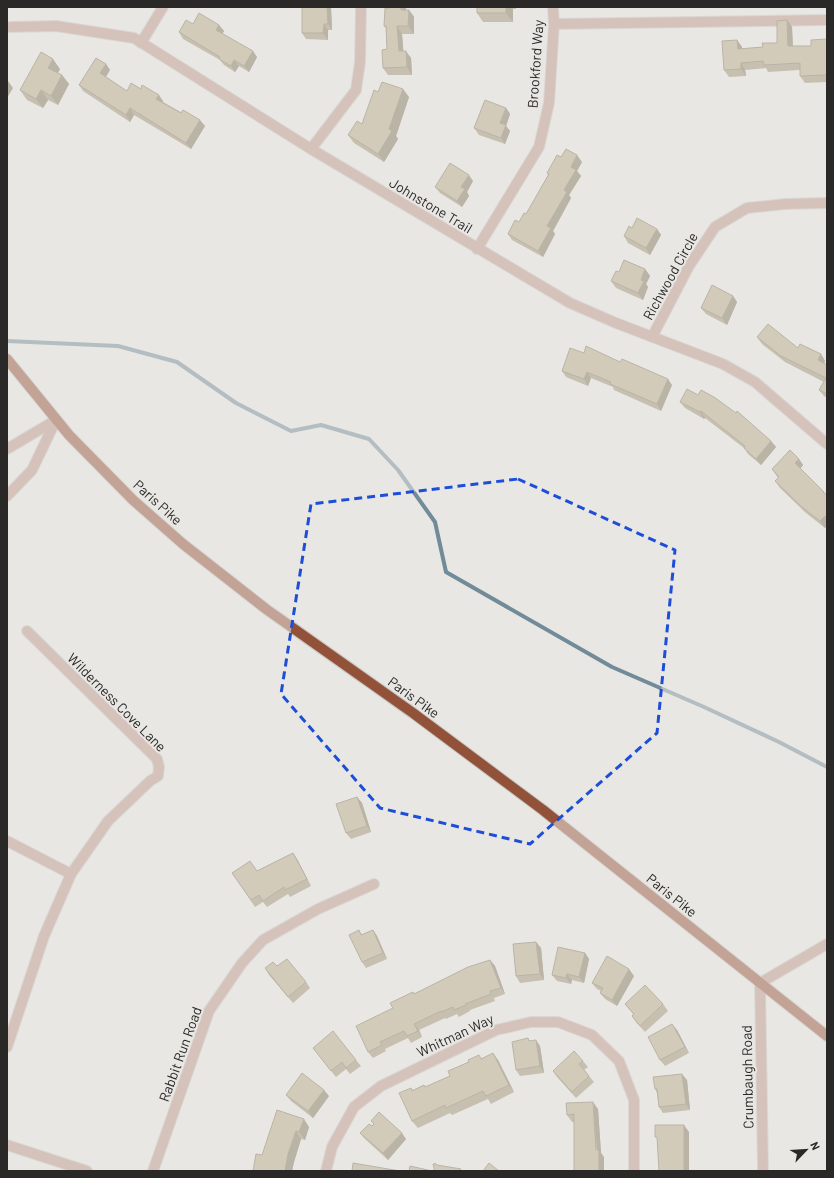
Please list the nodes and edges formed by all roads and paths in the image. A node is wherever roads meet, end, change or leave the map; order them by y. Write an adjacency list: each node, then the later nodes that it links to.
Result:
1 (164, 7): 7 (street)
2 (361, 7): 8 (street)
3 (553, 7): 5 (street, Brookford Way)
4 (827, 20): 5 (street)
5 (554, 24): 10 (street, Brookford Way)
6 (10, 28): 7 (street, Johnstone Trail)
7 (141, 43): 8 (street, Johnstone Trail)
8 (312, 149): 10 (street, Johnstone Trail)
9 (827, 203): 11 (street, Richwood Circle)
10 (477, 249): 11 (street, Johnstone Trail)
11 (652, 337): 14 (street, Johnstone Trail)
12 (7, 359): 13 (main road, Paris Pike)
13 (56, 420): 15 (street); 16 (street); 22 (main road, Paris Pike)
14 (827, 444)
15 (7, 449)
16 (7, 496)
17 (27, 631): 19 (street, Wilderness Cove Lane)
18 (7, 841): 19 (street)
19 (71, 874): 23 (street, Wilderness Cove Lane)
20 (374, 884): 28 (street, Rabbit Run Road)
21 (827, 944): 22 (street)
22 (760, 982): 24 (main road, Paris Pike); 31 (street, Crumbaugh Road)
23 (11, 1024): 25 (street, Wilderness Cove Lane)
24 (827, 1036)
25 (7, 1047)
26 (7, 1145): 27 (street)
27 (87, 1171)
28 (153, 1171)
29 (326, 1171): 30 (street, Whitman Way)
30 (634, 1171)
31 (763, 1171)

